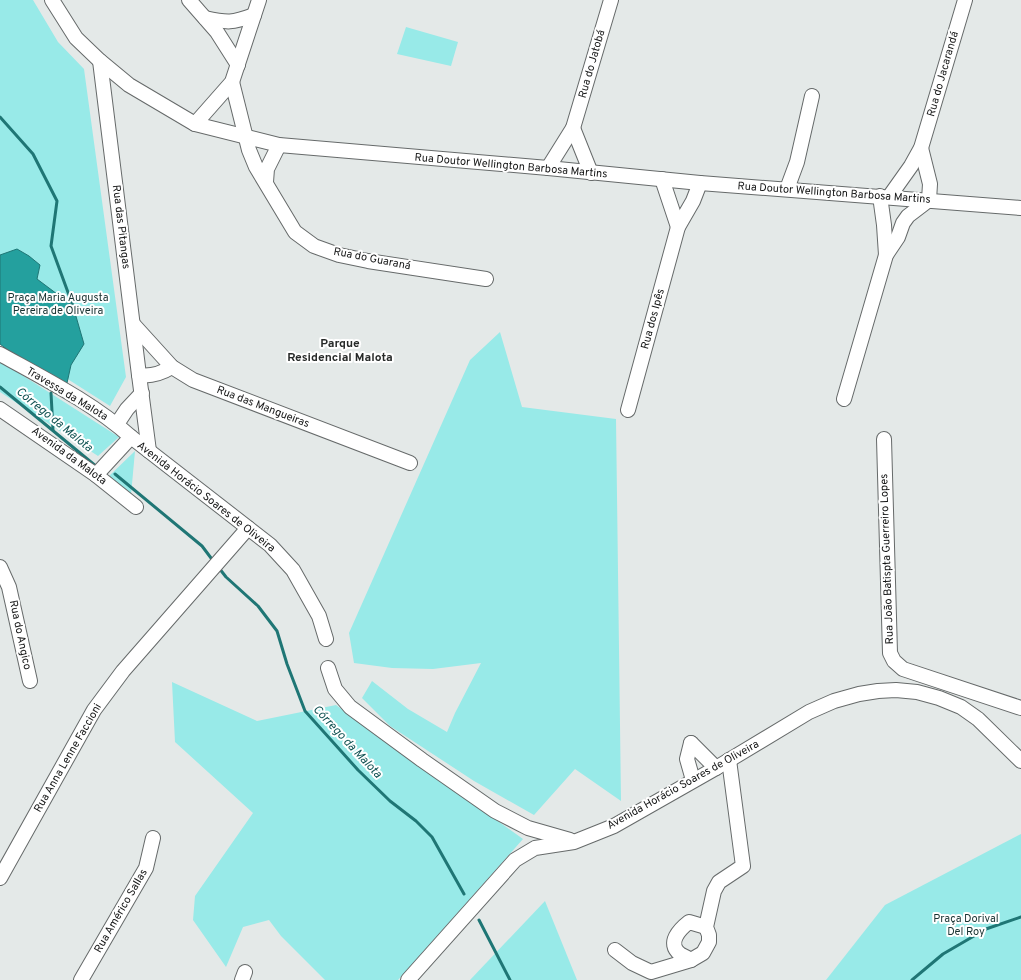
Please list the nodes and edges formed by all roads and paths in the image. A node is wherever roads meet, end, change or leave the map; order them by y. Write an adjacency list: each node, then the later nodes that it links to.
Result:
1 (52, 0): 8 (street, Rua Doutor Wellington Barbosa Martins)
2 (189, 0): 7 (street)
3 (259, 0): 6 (street)
4 (611, 0): 13 (street, Rua do Jatobá)
5 (965, 0): 16 (street, Rua do Jacarandá)
6 (254, 15): 7 (street); 9 (street)
7 (205, 18): 9 (street)
8 (100, 61): 12 (street, Rua Doutor Wellington Barbosa Martins); 29 (street, Rua das Pitangas)
9 (238, 65): 10 (street)
10 (232, 82): 12 (street); 14 (street, Rua do Guaraná)
11 (812, 96): 22 (street)
12 (195, 124): 14 (street, Rua Doutor Wellington Barbosa Martins)
13 (574, 128): 17 (street, Rua do Jatobá); 18 (street)
14 (247, 137): 15 (street, Rua Doutor Wellington Barbosa Martins); 20 (street, Rua do Guaraná)
15 (279, 145): 17 (street, Rua Doutor Wellington Barbosa Martins); 20 (street)
16 (921, 148): 23 (street, Rua do Jacarandá); 24 (street)
17 (548, 168): 18 (street, Rua Doutor Wellington Barbosa Martins)
18 (591, 173): 19 (street, Rua Doutor Wellington Barbosa Martins)
19 (662, 179): 21 (street, Rua Doutor Wellington Barbosa Martins); 26 (street)
20 (266, 182): 28 (street, Rua do Guaraná)
21 (700, 183): 22 (street, Rua Doutor Wellington Barbosa Martins); 26 (street, Rua dos Ipês)
22 (787, 189): 23 (street, Rua Doutor Wellington Barbosa Martins)
23 (884, 196): 24 (street, Rua Doutor Wellington Barbosa Martins); 27 (street)
24 (929, 200): 25 (street, Rua Doutor Wellington Barbosa Martins); 27 (street)
25 (1021, 208)
26 (678, 227): 36 (street, Rua dos Ipês)
27 (886, 255): 34 (street)
28 (486, 279)
29 (133, 324): 31 (street, Rua das Mangueiras); 32 (street, Rua das Pitangas)
30 (0, 354): 37 (street, Travessa da Malota)
31 (172, 367): 32 (street); 41 (street, Rua das Mangueiras)
32 (139, 375): 33 (street, Rua das Pitangas)
33 (142, 393): 37 (street); 40 (street, Rua das Pitangas)
34 (844, 399)
35 (0, 409): 42 (street, Avenida da Malota)
36 (628, 410)
37 (117, 424): 38 (street, Travessa da Malota)
38 (131, 437): 40 (street, Avenida Horácio Soares de Oliveira); 42 (street)
39 (884, 439): 49 (street, Rua João Batispta Guerreiro Lopes)
40 (149, 451): 44 (street, Avenida Horácio Soares de Oliveira)
41 (410, 463)
42 (96, 475): 43 (street, Avenida da Malota)
43 (136, 507)
44 (248, 528): 46 (street, Avenida Horácio Soares de Oliveira); 57 (street, Rua Anna Lenne Faccioni)
45 (0, 567): 48 (street, Rua do Angico)
46 (326, 639)
47 (328, 668): 56 (street)
48 (30, 682)
49 (1021, 708)
50 (1021, 746): 52 (street)
51 (729, 760): 52 (street, Avenida Horácio Soares de Oliveira); 53 (street, Avenida Horácio Soares de Oliveira); 58 (street)
52 (1020, 761)
53 (716, 768): 54 (street, Avenida Horácio Soares de Oliveira); 54 (street)
54 (696, 779): 56 (street, Avenida Horácio Soares de Oliveira)
55 (153, 838): 61 (street, Rua Américo Sallas)
56 (574, 842): 62 (street, Avenida Horácio Soares de Oliveira)
57 (0, 878)
58 (706, 927): 60 (street); 60 (street)
59 (615, 950): 60 (street)
60 (691, 960)
61 (81, 980)
62 (408, 980)

